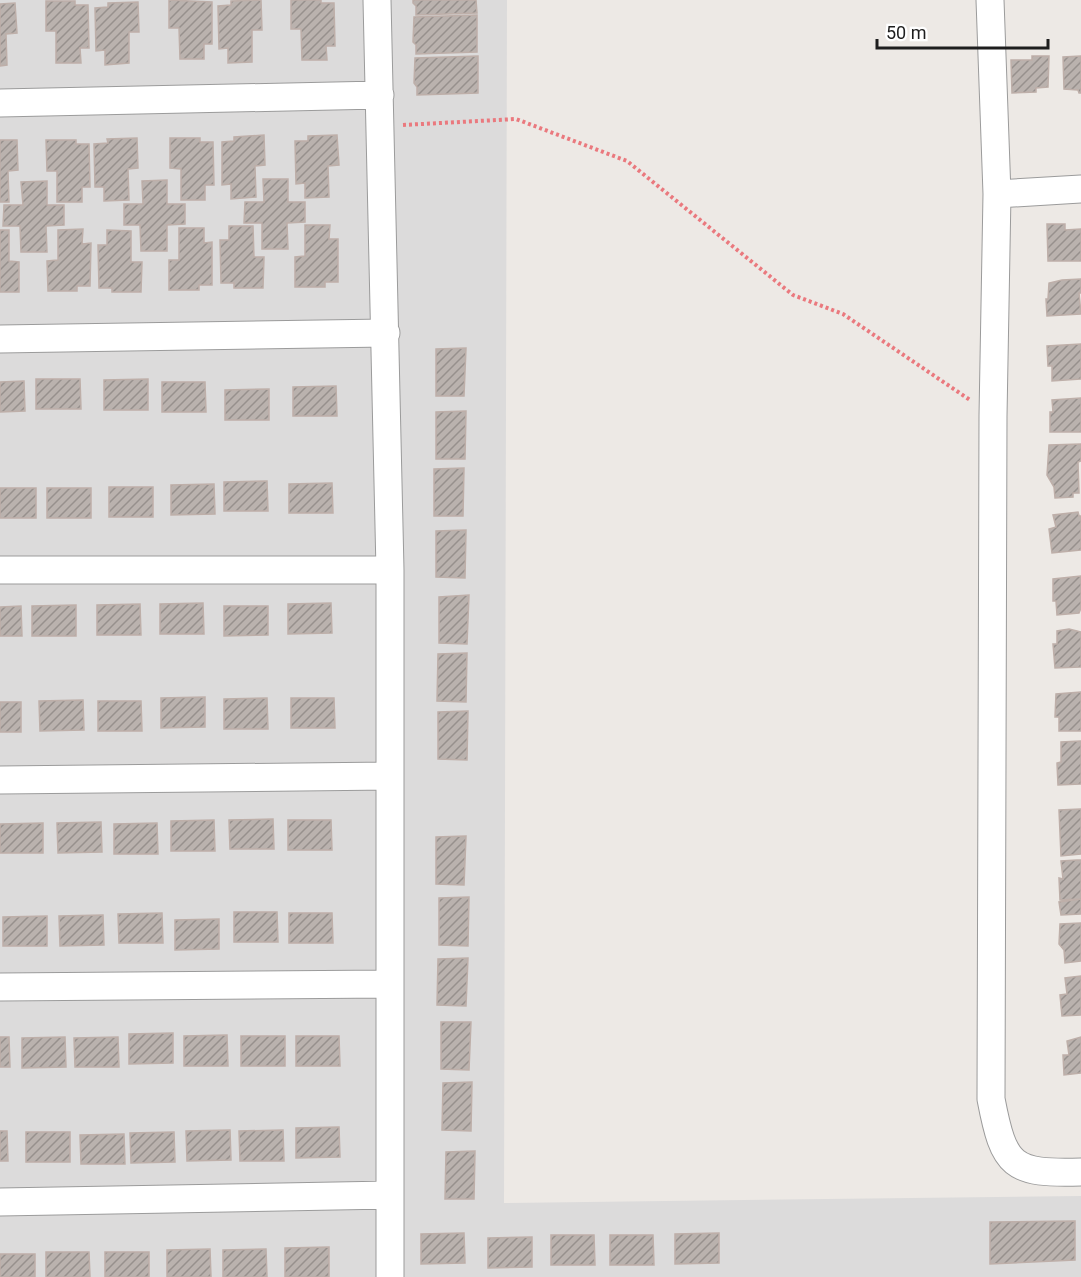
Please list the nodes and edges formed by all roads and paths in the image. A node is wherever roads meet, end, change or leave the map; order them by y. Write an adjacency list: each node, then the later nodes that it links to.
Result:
1 (377, 0): 3 (street)
2 (990, 0): 7 (street)
3 (380, 95): 4 (street); 5 (street)
4 (0, 103)
5 (381, 126): 8 (street); 10 (path)
6 (1081, 189): 7 (street)
7 (998, 194): 10 (street)
8 (386, 333): 9 (street); 12 (street)
9 (0, 339)
10 (993, 416): 17 (street)
11 (0, 570): 12 (street)
12 (390, 570): 13 (street)
13 (390, 776): 14 (street); 15 (street)
14 (0, 780)
15 (390, 984): 16 (street); 18 (street)
16 (0, 987)
17 (1081, 1172)
18 (390, 1195): 19 (street); 20 (street)
19 (0, 1202)
20 (390, 1277)

